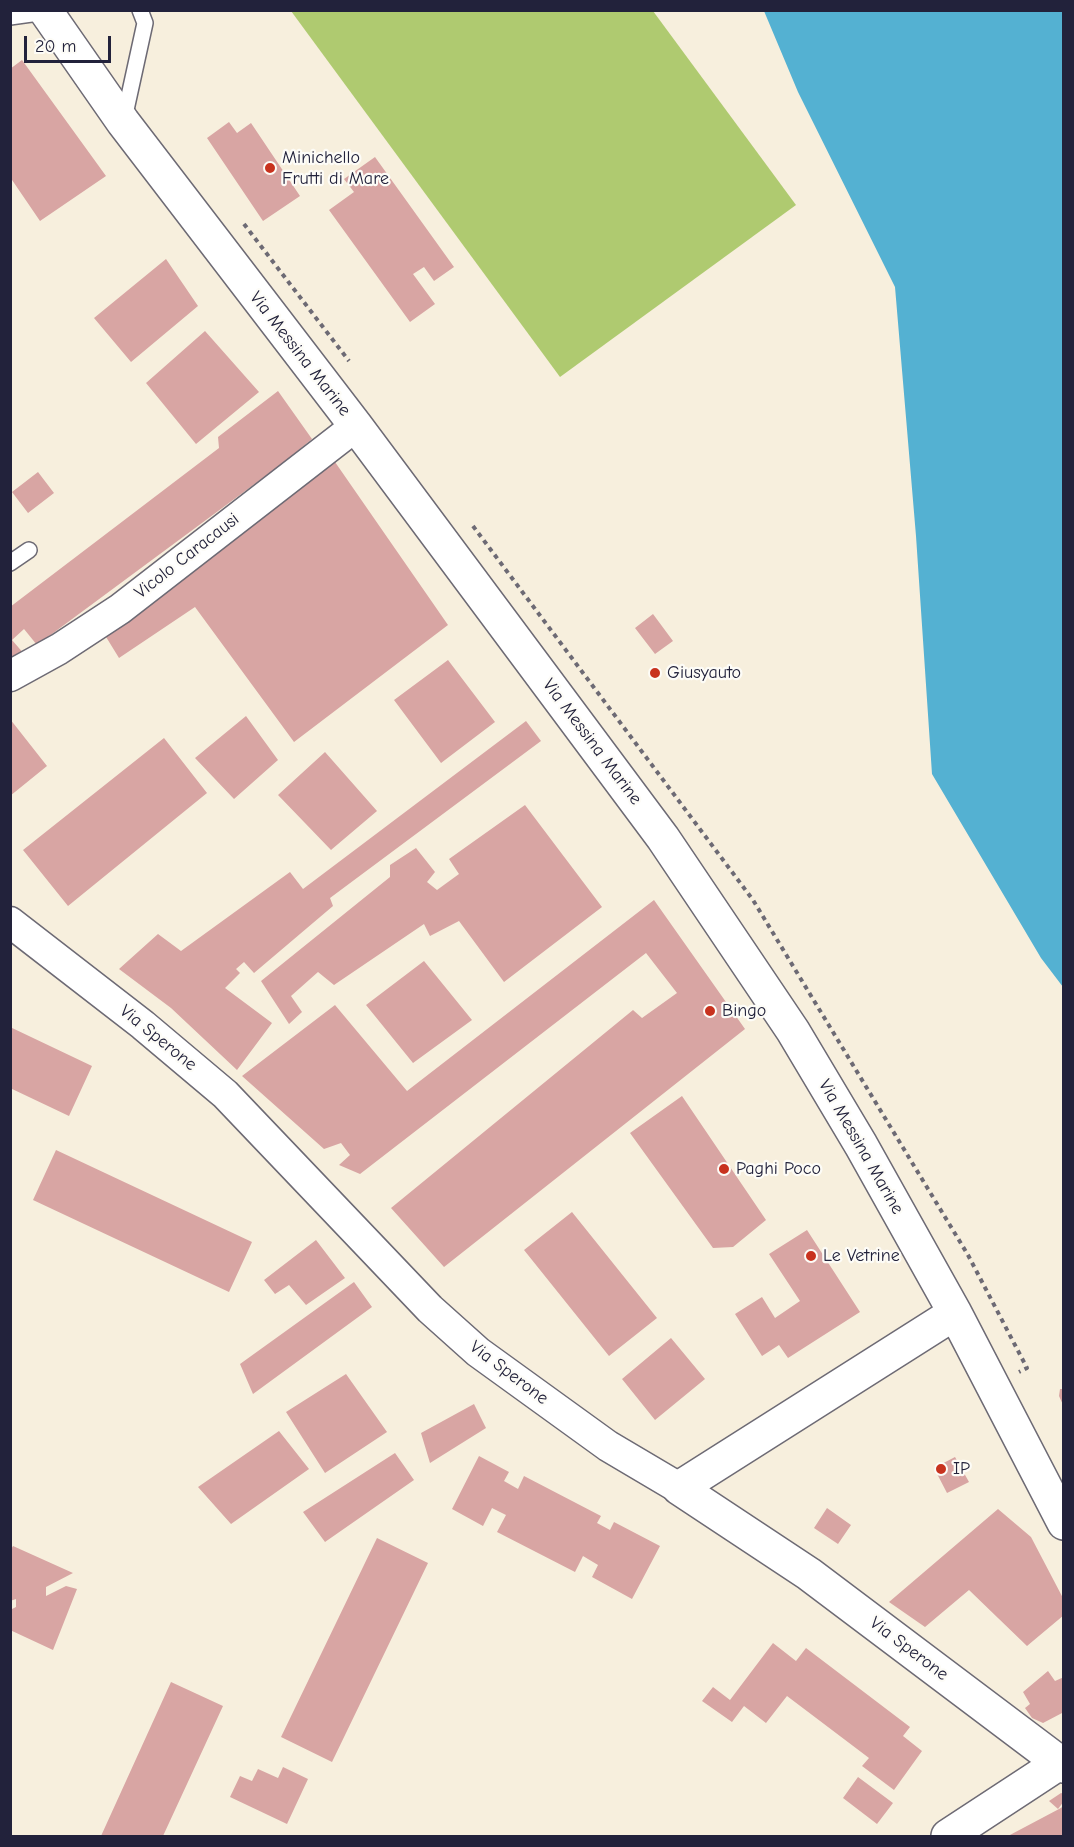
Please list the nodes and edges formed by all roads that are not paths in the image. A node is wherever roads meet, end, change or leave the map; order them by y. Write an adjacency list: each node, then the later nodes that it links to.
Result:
1 (140, 10): 4 (lane)
2 (46, 11): 3 (lane); 4 (main road, Via Messina Marine)
3 (10, 17)
4 (123, 122): 5 (main road, Via Messina Marine)
5 (356, 426): 8 (street, Vicolo Caracausi); 10 (main road, Via Messina Marine)
6 (29, 550): 7 (lane)
7 (10, 563)
8 (10, 676)
9 (10, 922): 11 (street, Via Sperone)
10 (955, 1313): 11 (main road); 12 (main road, Via Messina Marine)
11 (679, 1488): 13 (main road, Via Sperone)
12 (1064, 1523)
13 (1062, 1762): 14 (main road)
14 (948, 1836)

